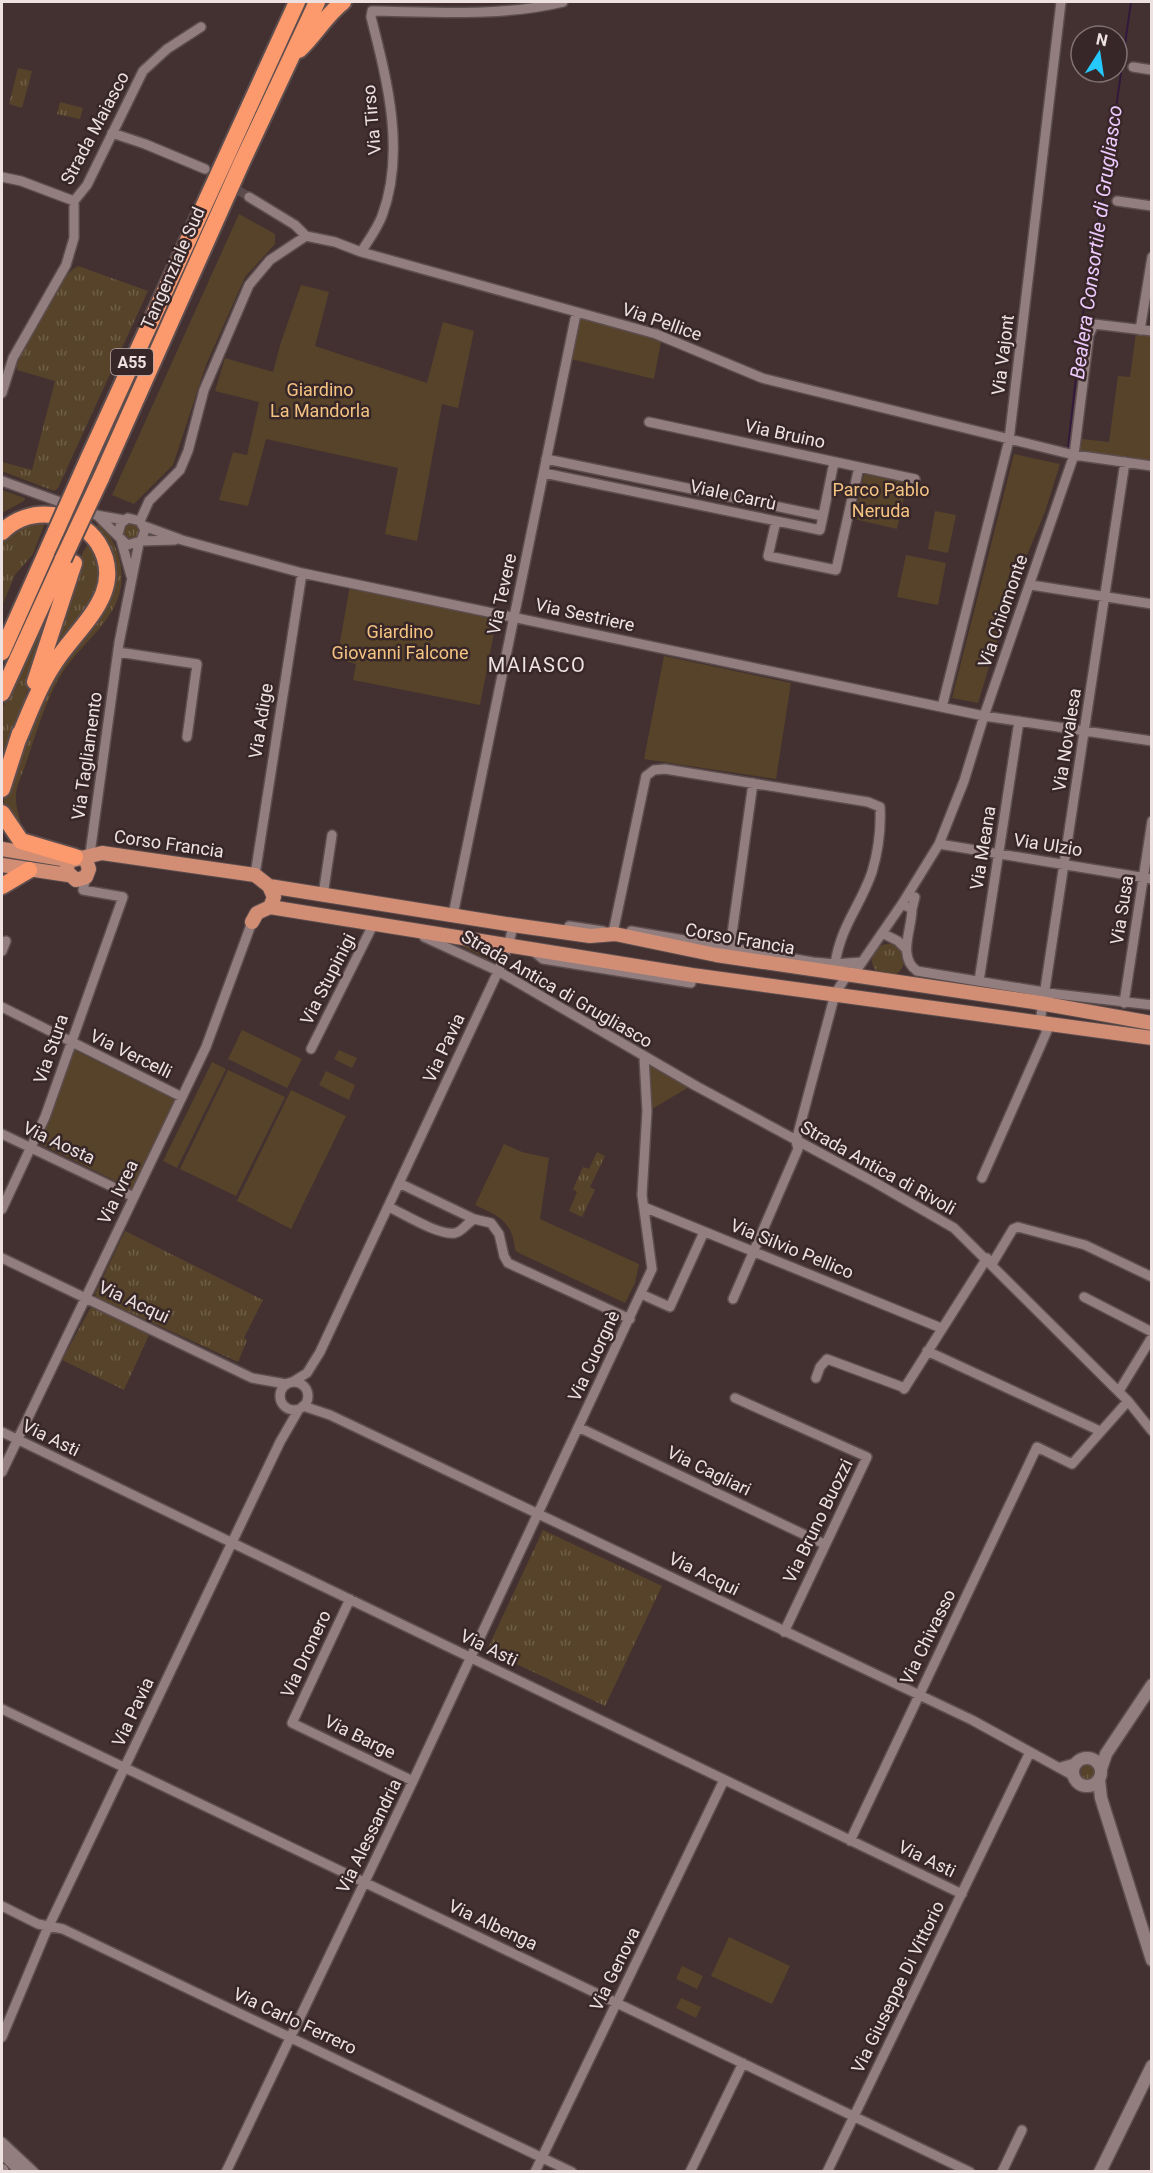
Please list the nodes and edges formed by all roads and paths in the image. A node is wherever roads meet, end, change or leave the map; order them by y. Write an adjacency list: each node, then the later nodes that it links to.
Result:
1 (283, 2): 9 (highway, A55)
2 (297, 2): 9 (highway, Tangenziale Sud / A55)
3 (317, 2): 8 (highway, A55)
4 (343, 2): 8 (highway, A55)
5 (563, 2): 20 (street, Via Tirso)
6 (1061, 2): 28 (street, Via Vajont)
7 (201, 27): 12 (street, Strada Maiasco)
8 (291, 57): 51 (highway, Tangenziale Sud / A55, bridge)
9 (268, 60): 58 (highway, Tangenziale Sud / A55, bridge)
10 (1133, 67): 11 (street)
11 (1152, 70)
12 (112, 134): 13 (street); 16 (street, Strada Maiasco)
13 (205, 170)
14 (2, 177): 16 (street, Strada Maiasco)
15 (249, 197): 19 (street, Via Pellice)
16 (74, 201): 25 (street, Strada Maiasco)
17 (1117, 201): 18 (street)
18 (1152, 206)
19 (306, 236): 20 (street, Via Pellice); 46 (street)
20 (361, 252): 22 (street, Via Pellice)
21 (1152, 257): 23 (street)
22 (576, 314): 28 (street, Via Pellice); 30 (street, Via Tevere)
23 (1140, 330): 24 (street); 29 (street, Via Chiomonte)
24 (1152, 331)
25 (4, 370): 26 (street, Strada Maiasco)
26 (2, 393)
27 (649, 422): 31 (street, Via Bruino)
28 (1009, 440): 29 (street, Via Pellice); 61 (street, Via Vajont)
29 (1074, 455): 32 (street, Via Pellice); 54 (street, Via Chiomonte)
30 (546, 459): 35 (street, Viale Carrù); 36 (street, Via Tevere)
31 (834, 462): 34 (street, Via Bruino); 43 (street)
32 (1125, 462): 33 (street, Via Pellice); 55 (street, Via Novalesa)
33 (1152, 466)
34 (859, 467): 38 (street, Via Bruino); 45 (street)
35 (594, 469): 37 (street, Viale Carrù); 40 (street)
36 (544, 473): 40 (street, Viale Carrù); 57 (street, Via Tevere)
37 (627, 476): 41 (street); 43 (street, Viale Carrù)
38 (915, 479)
39 (2, 481): 42 (street)
40 (591, 483): 41 (street, Viale Carrù)
41 (625, 490): 45 (street, Viale Carrù)
42 (96, 515): 44 (street); 48 (street)
43 (823, 516): 45 (street, Viale Carrù)
44 (124, 520): 46 (street); 48 (street)
45 (776, 521)
46 (142, 523): 49 (street, Via Sestriere); 50 (street)
47 (2, 532): 67 (highway)
48 (119, 537): 50 (street); 53 (street, Via Tagliamento)
49 (182, 540): 50 (street, Via Sestriere); 52 (street, Via Sestriere)
50 (140, 542): 53 (street, Via Tagliamento)
51 (69, 561): 60 (highway, Tangenziale Sud / A55); 67 (highway)
52 (302, 573): 57 (street, Via Sestriere); 80 (street, Via Adige)
53 (131, 576): 59 (street, Via Tagliamento)
54 (1030, 585): 55 (street); 62 (street, Via Chiomonte)
55 (1105, 597): 56 (street); 64 (street, Via Novalesa)
56 (1152, 604)
57 (514, 617): 61 (street, Via Sestriere); 90 (street, Via Tevere)
58 (2, 652)
59 (118, 652): 65 (street); 78 (street, Via Tagliamento)
60 (2, 693)
61 (942, 707): 62 (street, Via Sestriere)
62 (984, 716): 63 (street, Via Sestriere); 73 (street, Via Chiomonte)
63 (1019, 721): 64 (street, Via Sestriere); 75 (street, Via Meana)
64 (1085, 731): 66 (street, Via Sestriere); 76 (street, Via Novalesa)
65 (187, 737)
66 (1152, 741)
67 (17, 742): 69 (highway)
68 (753, 783): 94 (street); 99 (street, Corso Francia); 103 (street)
69 (2, 789)
70 (2, 813): 78 (highway)
71 (1152, 821): 81 (street, Via Susa)
72 (332, 835): 84 (street)
73 (939, 844): 75 (street, Via Ulzio); 87 (street, Via Chiomonte)
74 (2, 849): 78 (main road, Corso Francia)
75 (999, 854): 76 (street, Via Ulzio); 106 (street, Via Meana)
76 (1065, 864): 81 (street, Via Ulzio); 108 (street, Via Novalesa)
77 (2, 865): 79 (main road, Corso Francia)
78 (80, 867): 79 (main road, Corso Francia); 80 (main road, Corso Francia); 85 (street, Corso Francia)
79 (29, 870): 82 (highway)
80 (255, 875): 83 (main road)
81 (1147, 878): 109 (street, Via Susa)
82 (2, 886)
83 (269, 886): 84 (main road, Corso Francia); 88 (main road)
84 (322, 895): 90 (main road, Corso Francia)
85 (123, 897): 115 (street, Via Stura)
86 (915, 897): 89 (street)
87 (902, 904): 89 (street); 95 (street, Via Chiomonte)
88 (270, 908): 91 (main road); 92 (main road)
89 (912, 909): 100 (street)
90 (453, 912): 93 (main road, Corso Francia); 94 (street, Corso Francia)
91 (252, 922): 119 (street, Via Ivrea)
92 (374, 923): 96 (main road); 116 (street, Via Stupinigi)
93 (513, 925): 98 (street, Via Pavia); 105 (main road, Corso Francia)
94 (614, 928): 99 (street, Corso Francia)
95 (882, 933): 100 (street); 102 (street, Via Chiomonte)
96 (448, 940): 98 (main road); 104 (street, Strada Antica di Grugliasco)
97 (6, 941): 101 (street)
98 (509, 944): 104 (street, Via Pavia); 107 (main road)
99 (730, 948): 103 (street, Corso Francia)
100 (906, 949): 106 (street, Corso Francia)
101 (2, 951)
102 (861, 962): 103 (street, Corso Francia); 105 (street, Via Chiomonte)
103 (835, 964)
104 (498, 971): 117 (street, Strada Antica di Grugliasco); 124 (street, Via Pavia)
105 (847, 975): 107 (street, Via Chiomonte); 108 (main road, Corso Francia)
106 (979, 981): 108 (street, Corso Francia)
107 (835, 994): 112 (main road); 121 (street, Via Chiomonte)
108 (1044, 998): 109 (street, Corso Francia); 112 (street, Via Novalesa); 113 (main road, Corso Francia)
109 (1124, 1003): 110 (street, Corso Francia)
110 (1152, 1005)
111 (2, 1007): 115 (street, Via Vercelli)
112 (1040, 1022): 114 (main road); 123 (street)
113 (1152, 1023)
114 (1152, 1038)
115 (72, 1041): 119 (street, Via Vercelli); 122 (street, Via Stura)
116 (311, 1049)
117 (644, 1057): 118 (street, Strada Antica di Grugliasco); 127 (street, Via Cuorgnè)
118 (696, 1086): 121 (street, Strada Antica di Rivoli)
119 (182, 1097): 125 (street, Via Ivrea)
120 (2, 1134): 122 (street, Via Aosta)
121 (796, 1141): 131 (street, Via Chiomonte); 133 (street, Strada Antica di Rivoli)
122 (31, 1148): 125 (street, Via Aosta); 128 (street, Via Stura)
123 (982, 1178)
124 (399, 1184): 126 (street, Via Pavia); 129 (street)
125 (134, 1197): 137 (street, Via Ivrea)
126 (389, 1207): 129 (street); 143 (street, Via Pavia)
127 (644, 1207): 130 (street); 135 (street, Via Cuorgnè)
128 (2, 1209)
129 (474, 1220): 139 (street)
130 (704, 1232): 131 (street, Via Silvio Pellico); 135 (street, Via Silvio Pellico)
131 (754, 1250): 138 (street, Via Chiomonte); 140 (street, Via Silvio Pellico)
132 (2, 1258): 137 (street, Via Acqui)
133 (989, 1261): 134 (street); 140 (street); 147 (street, Strada Antica di Rivoli)
134 (1152, 1277)
135 (641, 1294): 139 (street, Via Cuorgnè)
136 (1084, 1297): 141 (street)
137 (84, 1299): 144 (street, Via Acqui); 158 (street, Via Ivrea)
138 (733, 1299)
139 (630, 1318): 154 (street, Via Cuorgnè)
140 (941, 1328): 142 (street)
141 (1152, 1335): 147 (street)
142 (927, 1351): 145 (street); 155 (street)
143 (320, 1352): 146 (street, Via Pavia); 148 (street, Via Pavia)
144 (252, 1378): 146 (street, Via Acqui); 151 (street, Via Acqui)
145 (816, 1378)
146 (290, 1383): 148 (street); 151 (street)
147 (1119, 1391): 150 (street, Strada Antica di Rivoli)
148 (307, 1393): 152 (street); 153 (street, Via Acqui)
149 (735, 1398): 163 (street, Via Bruno Buozzi)
150 (1128, 1401): 155 (street); 156 (street, Strada Antica di Rivoli)
151 (282, 1403): 152 (street); 159 (street, Via Pavia)
152 (301, 1408): 153 (street, Via Acqui); 159 (street, Via Pavia)
153 (330, 1415): 161 (street, Via Acqui)
154 (578, 1427): 161 (street, Via Cuorgnè); 163 (street, Via Cagliari)
155 (1100, 1431): 168 (street, Via Chivasso)
156 (1152, 1431)
157 (2, 1432): 158 (street, Via Asti)
158 (17, 1440): 160 (street, Via Ivrea); 162 (street, Via Asti)
159 (280, 1440): 162 (street, Via Pavia)
160 (2, 1472)
161 (538, 1514): 165 (street, Via Acqui); 166 (street, Via Alessandria)
162 (231, 1543): 164 (street, Via Asti); 174 (street, Via Pavia)
163 (825, 1544): 165 (street, Via Bruno Buozzi)
164 (350, 1599): 166 (street, Via Asti); 170 (street, Via Dronero)
165 (784, 1632): 168 (street, Via Acqui)
166 (471, 1658): 177 (street, Via Asti); 178 (street, Via Alessandria)
167 (1152, 1685): 175 (street)
168 (919, 1694): 171 (street, Via Acqui); 179 (street, Via Chivasso)
169 (2, 1709): 174 (street, Via Albenga)
170 (292, 1723): 178 (street, Via Barge)
171 (1030, 1752): 173 (street, Via Acqui); 181 (street, Via Giuseppe Di Vittorio)
172 (1078, 1762): 173 (street); 175 (street); 176 (street)
173 (1061, 1767): 176 (street, Via Acqui)
174 (124, 1768): 180 (street, Via Albenga); 183 (street, Via Pavia)
175 (1096, 1774): 176 (street, Via Acqui); 184 (street, Via Acqui)
176 (1074, 1776)
177 (724, 1780): 179 (street, Via Asti); 186 (street, Via Genova)
178 (413, 1781): 180 (street, Via Alessandria)
179 (850, 1840): 181 (street, Via Asti)
180 (365, 1883): 186 (street, Via Albenga); 189 (street, Via Alessandria)
181 (962, 1894): 192 (street, Via Giuseppe Di Vittorio)
182 (2, 1906): 183 (street, Via Carlo Ferrero)
183 (49, 1926): 185 (street, Via Pavia); 189 (street, Via Carlo Ferrero)
184 (1152, 1960)
185 (16, 1999): 187 (street, Via Pavia); 188 (street, Via Pavia)
186 (617, 2002): 190 (street, Via Albenga); 196 (street, Via Genova)
187 (2, 2019)
188 (2, 2037)
189 (291, 2037): 196 (street, Via Carlo Ferrero); 199 (street, Via Alessandria)
190 (743, 2063): 192 (street, Via Albenga); 202 (street)
191 (1152, 2066): 206 (street)
192 (853, 2116): 203 (street, Via Giuseppe Di Vittorio); 204 (street, Via Albenga)
193 (1022, 2130): 205 (street)
194 (2, 2142): 198 (street)
195 (2, 2152): 197 (street)
196 (542, 2157): 200 (street, Via Genova); 201 (street, Via Carlo Ferrero)
197 (22, 2172)
198 (34, 2172)
199 (226, 2172)
200 (535, 2172)
201 (572, 2172)
202 (690, 2172)
203 (827, 2172)
204 (970, 2172)
205 (1002, 2172)
206 (1100, 2172)

